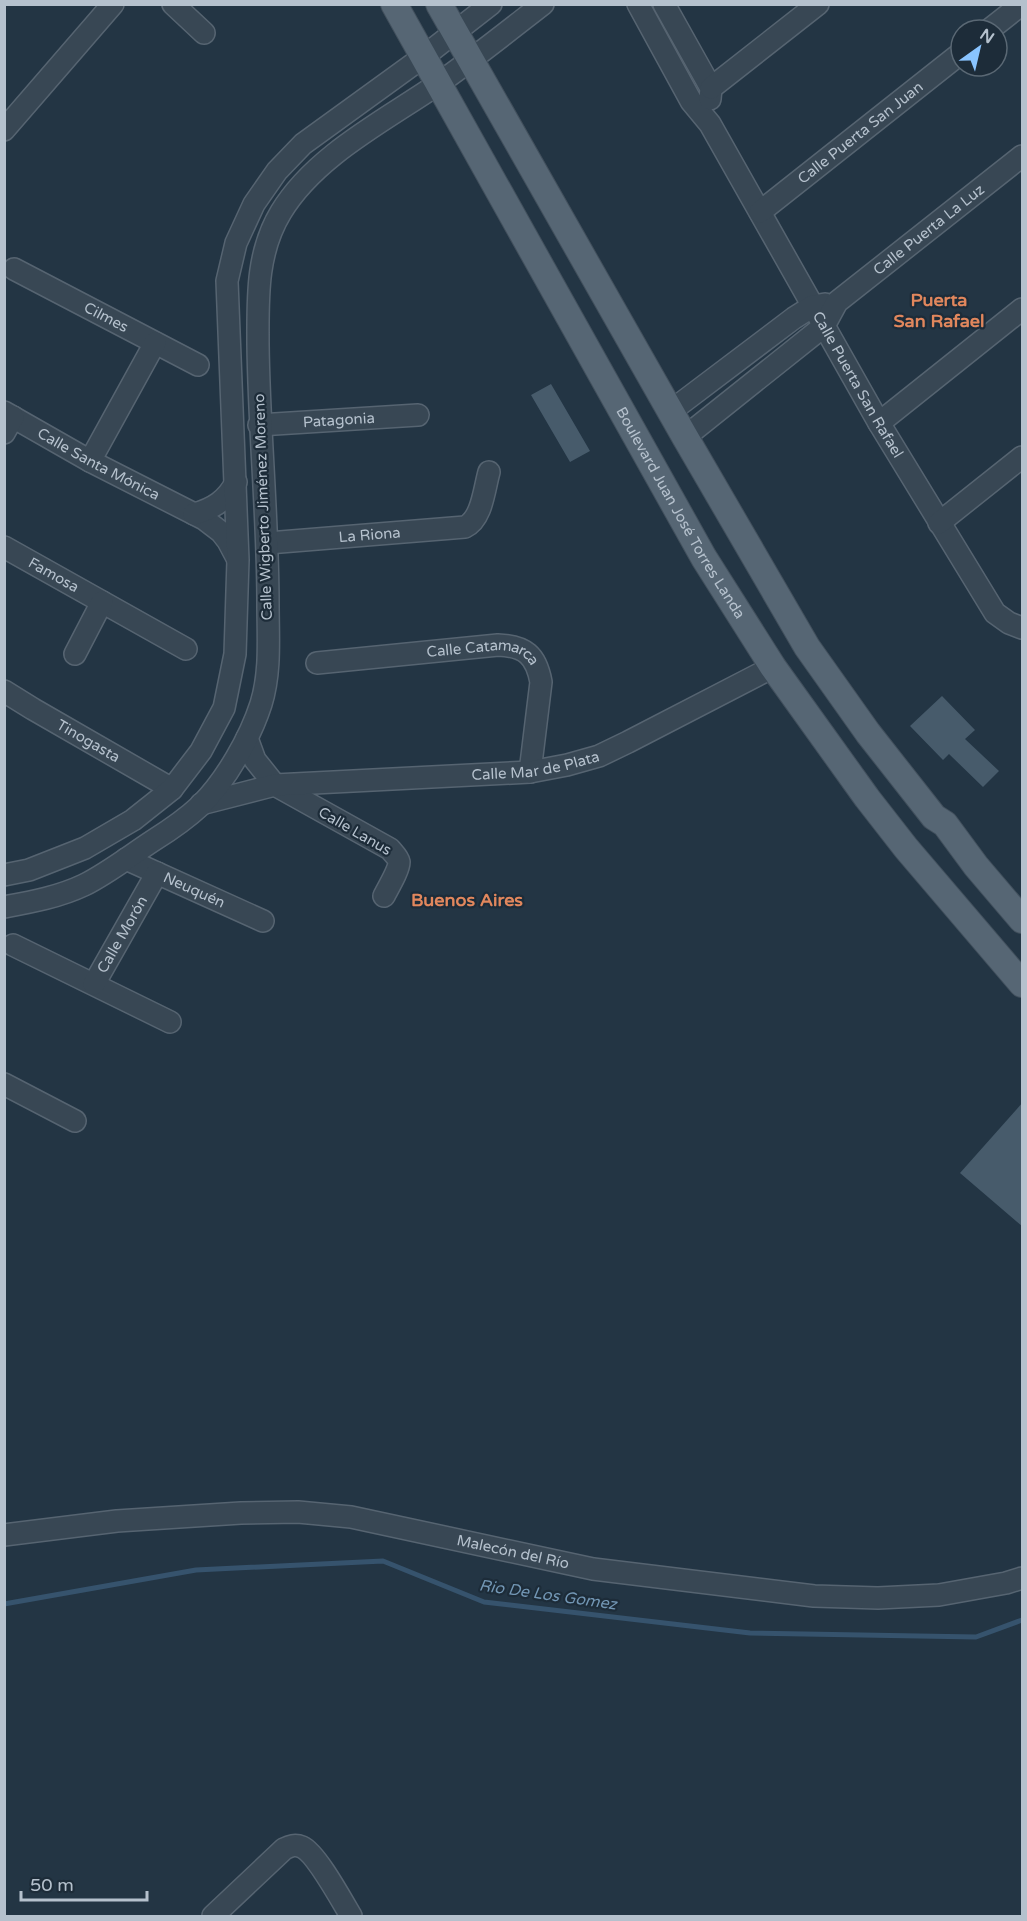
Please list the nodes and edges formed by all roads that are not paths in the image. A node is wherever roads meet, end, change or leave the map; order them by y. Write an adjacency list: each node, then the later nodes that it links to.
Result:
1 (113, 4): 20 (street)
2 (173, 4): 13 (street)
3 (394, 4): 14 (main road, Boulevard Juan José Torres Landa)
4 (439, 4): 12 (main road)
5 (491, 4): 12 (street, Calle Wigberto Jiménez Moreno)
6 (543, 4): 15 (street, Calle Wigberto Jiménez Moreno)
7 (664, 4): 18 (street)
8 (818, 4): 18 (street)
9 (1022, 4): 11 (street)
10 (643, 6): 19 (street, Calle Puerta San Rafael)
11 (1005, 18)
12 (455, 32): 14 (street, Calle Wigberto Jiménez Moreno); 15 (main road)
13 (204, 33)
14 (423, 57): 17 (main road, Boulevard Juan José Torres Landa); 39 (street, Calle Wigberto Jiménez Moreno)
15 (470, 59): 17 (street, Calle Wigberto Jiménez Moreno); 30 (main road)
16 (949, 62): 22 (street, Calle Puerta San Juan)
17 (438, 84): 34 (street, Calle Wigberto Jiménez Moreno); 50 (main road, Boulevard Juan José Torres Landa)
18 (711, 88): 19 (street)
19 (710, 124): 22 (street, Calle Puerta San Rafael)
20 (4, 130)
21 (1023, 156): 24 (street, Calle Puerta La Luz)
22 (760, 212): 25 (street, Calle Puerta San Rafael)
23 (14, 269): 28 (street, Cilmes)
24 (837, 302): 25 (street, Calle Puerta La Luz); 27 (street, Calle Puerta La Luz)
25 (813, 306): 27 (street, Calle Puerta San Rafael); 30 (street, Calle Puerta La Luz)
26 (1023, 309): 33 (street)
27 (824, 326): 33 (street, Calle Puerta San Rafael); 35 (street, Calle Puerta La Luz)
28 (155, 343): 29 (street, Cilmes); 37 (street)
29 (198, 365)
30 (671, 411): 35 (main road)
31 (418, 415): 34 (street, Patagonia)
32 (7, 420): 37 (street, Calle Santa Mónica)
33 (879, 423): 41 (street, Calle Puerta San Rafael)
34 (260, 425): 42 (street, Calle Wigberto Jiménez Moreno)
35 (685, 437): 62 (main road)
36 (1023, 457): 41 (street)
37 (90, 461): 40 (street, Calle Santa Mónica)
38 (489, 472): 42 (street, La Riona)
39 (236, 482): 40 (street); 44 (street, Calle Wigberto Jiménez Moreno)
40 (194, 514): 44 (street, Calle Santa Mónica)
41 (939, 523): 46 (street, Calle Puerta San Rafael)
42 (268, 543): 52 (street, Calle Wigberto Jiménez Moreno)
43 (4, 547): 45 (street, Famosa)
44 (238, 560): 55 (street, Calle Wigberto Jiménez Moreno)
45 (102, 602): 47 (street, Famosa); 48 (street)
46 (1023, 628)
47 (186, 649)
48 (75, 654)
49 (317, 663): 53 (street, Calle Catamarca)
50 (772, 667): 53 (street, Calle Mar de Plata); 66 (main road, Boulevard Juan José Torres Landa)
51 (4, 691): 55 (street, Tinogasta)
52 (246, 738): 54 (street); 56 (street, Calle Wigberto Jiménez Moreno)
53 (530, 772): 54 (street, Calle Mar de Plata)
54 (275, 785): 56 (street, Calle Mar de Plata); 60 (street, Calle Lanus)
55 (172, 789): 59 (street, Calle Wigberto Jiménez Moreno)
56 (201, 804): 57 (street, Calle Wigberto Jiménez Moreno)
57 (126, 859): 58 (street, Neuquén); 61 (street, Calle Wigberto Jiménez Moreno)
58 (157, 873): 63 (street, Neuquén); 65 (street, Calle Morón)
59 (4, 875)
60 (384, 896)
61 (4, 907)
62 (1023, 920)
63 (263, 921)
64 (14, 945): 65 (street)
65 (94, 984): 67 (street, Calle Morón)
66 (1023, 984)
67 (170, 1022)
68 (4, 1084): 69 (street)
69 (75, 1121)
70 (4, 1535): 71 (street, Malecón del Río)
71 (1023, 1578)
72 (213, 1917): 73 (street)
73 (351, 1917)

